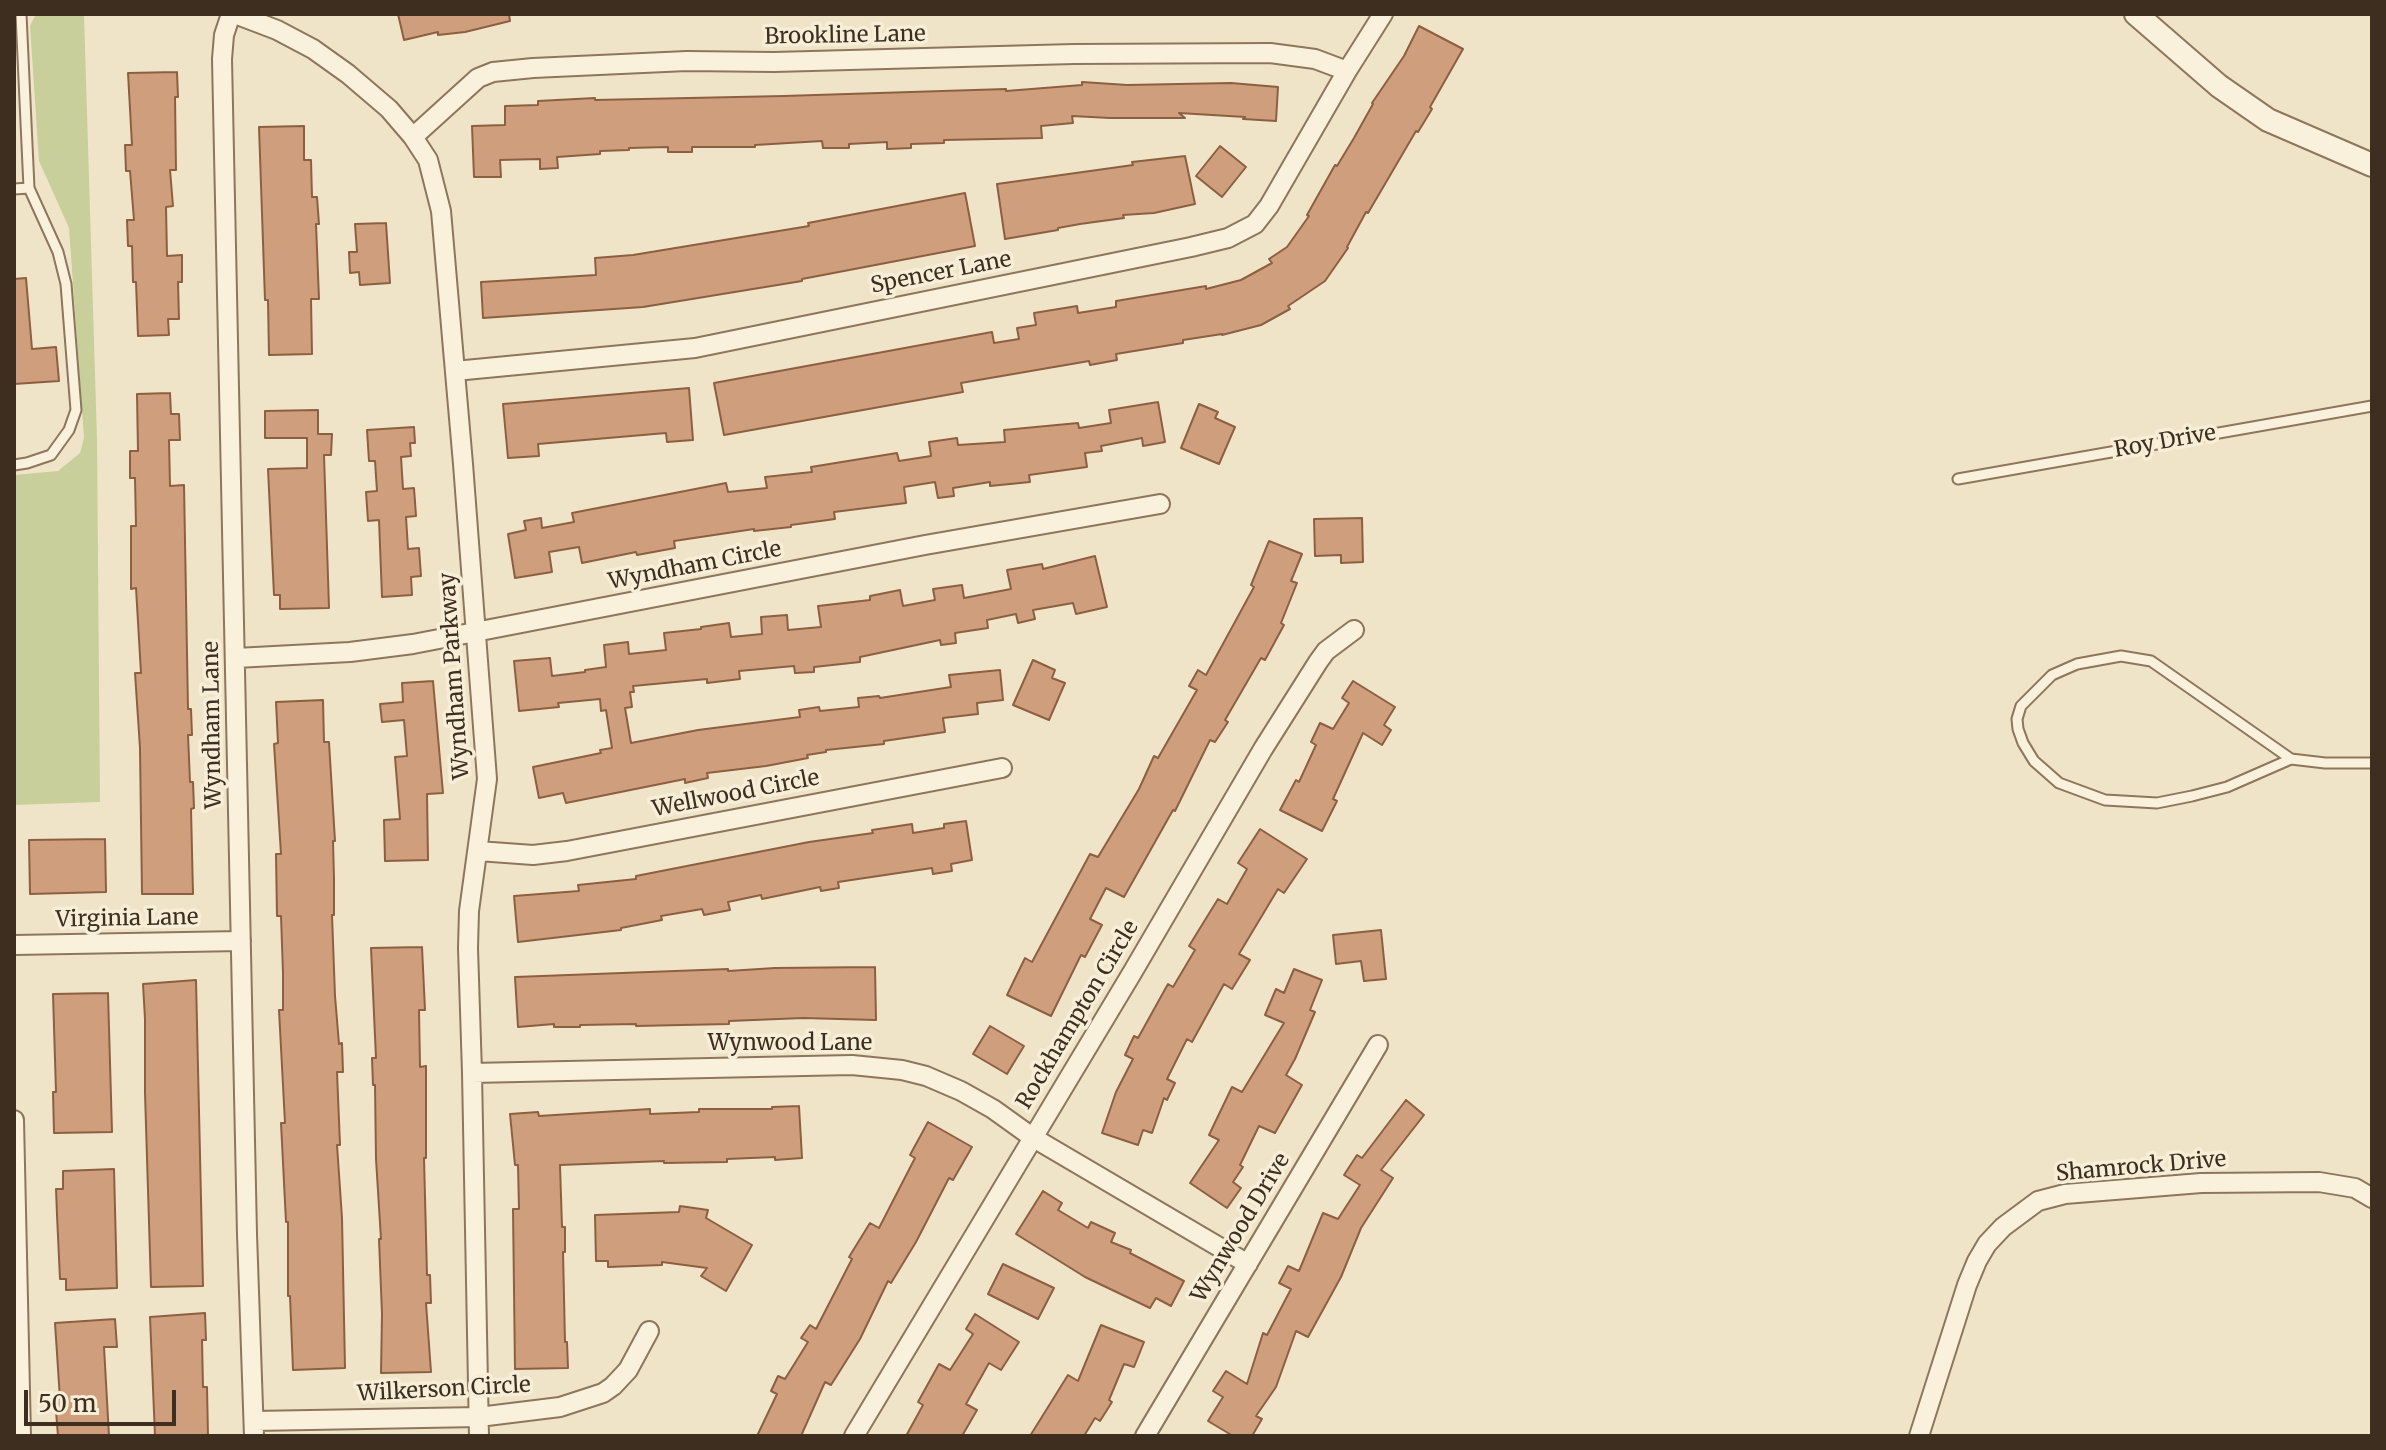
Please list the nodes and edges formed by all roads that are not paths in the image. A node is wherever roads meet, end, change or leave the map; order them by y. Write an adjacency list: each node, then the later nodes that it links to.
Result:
1 (21, 14): 8 (lane)
2 (233, 14): 6 (street, Wyndham Parkway); 17 (street, Wyndham Lane)
3 (1383, 14): 5 (street, Spencer Lane)
4 (2136, 14): 7 (street)
5 (1347, 71): 6 (street, Brookline Lane); 10 (street, Spencer Lane)
6 (413, 137): 10 (street, Wyndham Parkway)
7 (2372, 165)
8 (29, 188): 9 (lane); 12 (lane)
9 (14, 189)
10 (455, 371): 16 (street, Wyndham Parkway)
11 (2372, 406): 13 (lane, Roy Drive)
12 (14, 465)
13 (1958, 479)
14 (1160, 504): 16 (street, Wyndham Circle)
15 (1354, 630): 27 (street, Rockhampton Circle)
16 (476, 631): 17 (street, Wyndham Circle); 21 (street, Wyndham Parkway)
17 (236, 658): 22 (street, Wyndham Lane)
18 (2291, 759): 18 (lane); 19 (lane)
19 (2372, 763)
20 (1002, 768): 21 (street, Wellwood Circle)
21 (478, 851): 25 (street, Wyndham Parkway)
22 (241, 941): 23 (street, Virginia Lane); 33 (street, Wyndham Lane)
23 (14, 945)
24 (1378, 1045): 30 (street, Wynwood Drive)
25 (472, 1073): 27 (street, Wynwood Lane); 32 (street, Wyndham Parkway)
26 (14, 1120): 29 (street)
27 (1032, 1137): 30 (street, Wynwood Lane); 36 (street, Rockhampton Circle)
28 (2372, 1198): 38 (street, Shamrock Drive)
29 (15, 1204): 34 (street)
30 (1248, 1264): 37 (street, Wynwood Drive)
31 (649, 1331): 32 (street, Wilkerson Circle)
32 (479, 1417): 33 (street, Wilkerson Circle); 35 (street, Wyndham Parkway)
33 (254, 1428)
34 (21, 1436)
35 (479, 1436)
36 (854, 1436)
37 (1145, 1436)
38 (1919, 1436)

